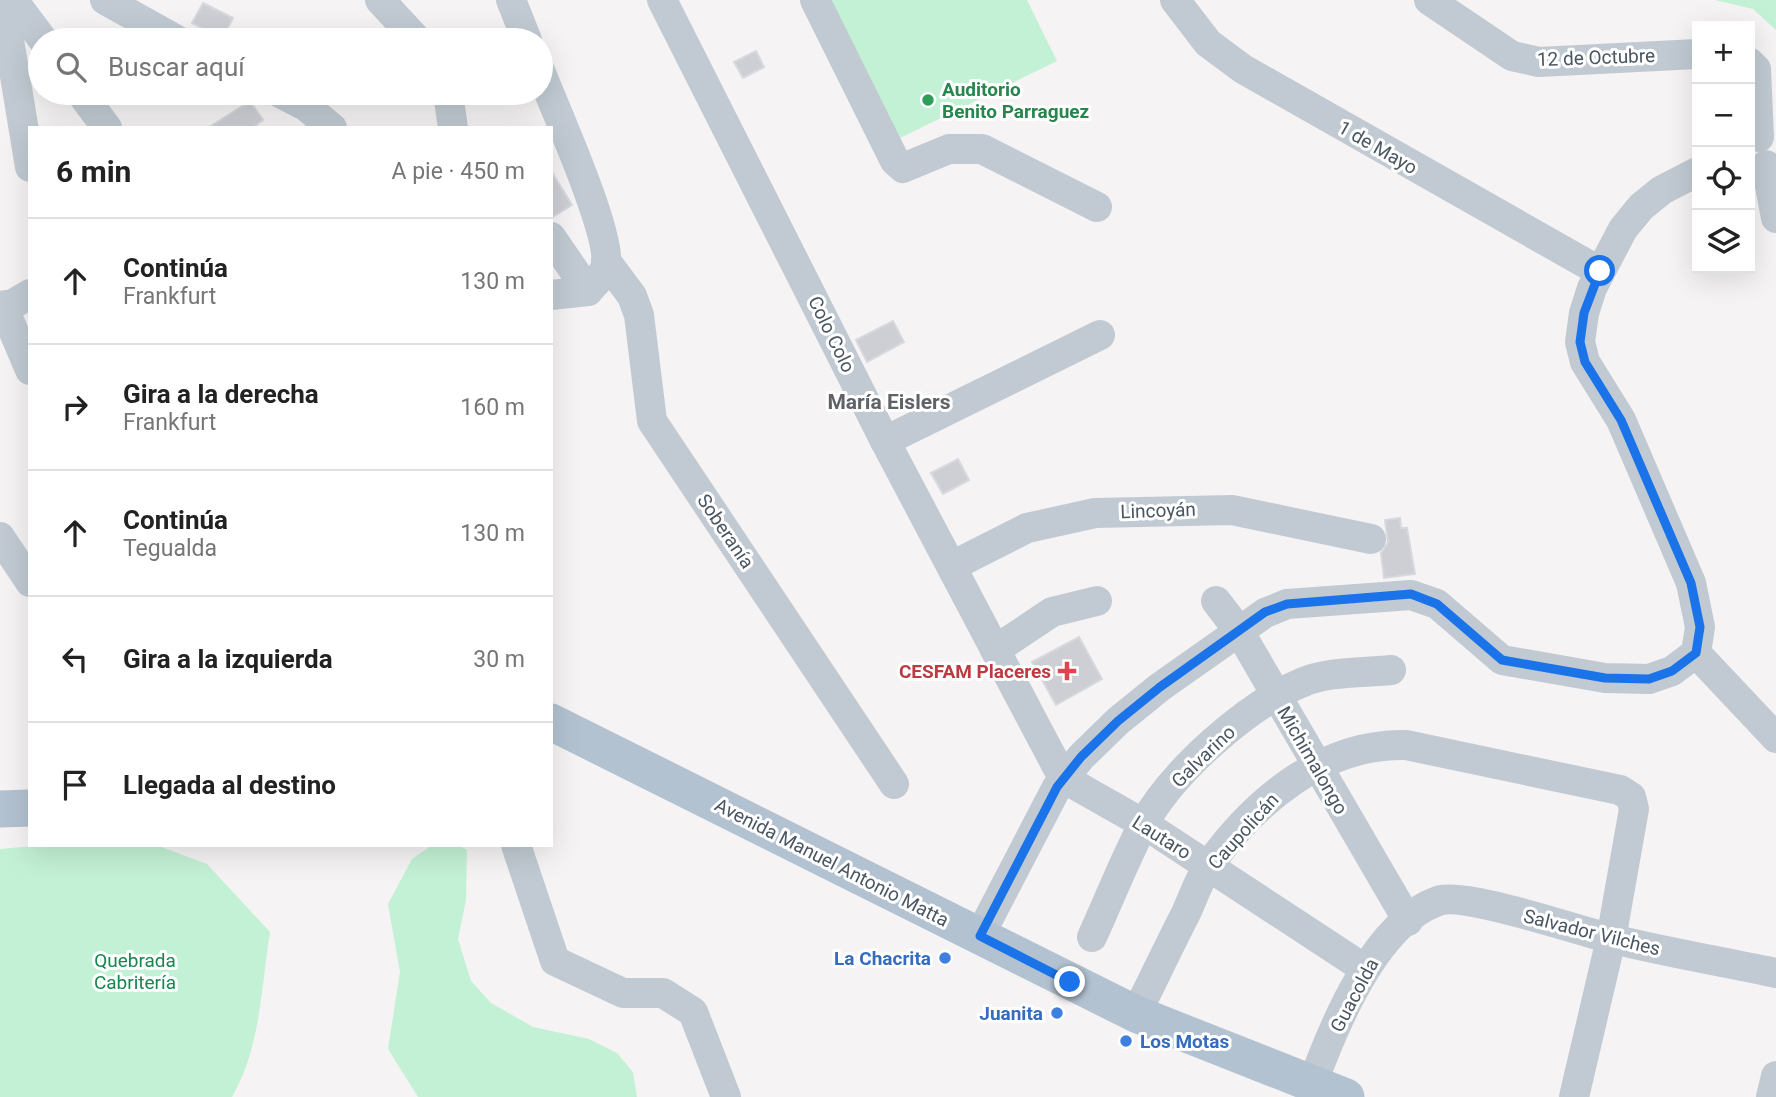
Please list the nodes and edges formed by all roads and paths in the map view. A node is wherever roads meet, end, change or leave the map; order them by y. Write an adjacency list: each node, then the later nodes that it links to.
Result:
1 (11, 0): 9 (street); 22 (street)
2 (104, 0): 10 (street)
3 (380, 0): 11 (street)
4 (511, 0): 12 (street)
5 (662, 0): 35 (street, Colo Colo)
6 (815, 0): 25 (street)
7 (1175, 0): 29 (street, 1 de Mayo)
8 (1429, 0): 13 (street, 12 de Octubre)
9 (33, 28)
10 (155, 28)
11 (406, 28)
12 (522, 28)
13 (1692, 54)
14 (1755, 68): 23 (street)
15 (553, 103): 28 (street)
16 (90, 105): 19 (street)
17 (303, 105): 20 (street)
18 (449, 105): 21 (street)
19 (106, 126)
20 (330, 126)
21 (453, 126)
22 (28, 155)
23 (1763, 159): 26 (street)
24 (1692, 175): 29 (street)
25 (1097, 207)
26 (1776, 218)
27 (553, 240): 30 (street)
28 (606, 261): 30 (street); 51 (street, Soberanía)
29 (1600, 271): 44 (street)
30 (588, 291): 31 (street)
31 (553, 295)
32 (11, 302): 34 (street)
33 (1100, 334): 35 (street)
34 (28, 363)
35 (885, 441): 38 (street, Colo Colo)
36 (0, 537): 39 (street)
37 (1371, 539): 38 (street, Lincoyán)
38 (952, 566): 43 (street, Colo Colo)
39 (28, 579)
40 (1097, 601): 43 (street)
41 (1216, 601): 42 (street, Michimalongo)
42 (1239, 631): 44 (street); 46 (street, Michimalongo); 50 (street)
43 (995, 650): 50 (street, Colo Colo)
44 (1696, 653): 48 (street)
45 (1391, 670): 46 (street, Galvarino)
46 (1276, 695): 49 (street, Michimalongo); 54 (street, Galvarino)
47 (553, 723): 58 (main road, Avenida Manuel Antonio Matta)
48 (1776, 738)
49 (1316, 766): 56 (street, Caupolicán); 57 (street, Michimalongo); 60 (street, Caupolicán)
50 (1063, 778): 54 (street, Lautaro); 58 (street)
51 (894, 784)
52 (28, 808): 53 (main road)
53 (0, 809)
54 (1143, 824): 56 (street, Lautaro); 59 (street, Galvarino)
55 (517, 847): 66 (street)
56 (1208, 866): 61 (street, Lautaro); 63 (street, Caupolicán)
57 (1411, 918): 60 (street, Salvador Vilches); 61 (street, Guacolda)
58 (980, 936): 63 (main road, Avenida Manuel Antonio Matta)
59 (1092, 937)
60 (1611, 939): 62 (street, Salvador Vilches); 68 (street)
61 (1365, 969): 65 (street, Guacolda)
62 (1776, 973)
63 (1136, 1014): 65 (main road, Avenida Manuel Antonio Matta)
64 (1776, 1076): 69 (street)
65 (1312, 1086): 67 (main road, Avenida Manuel Antonio Matta)
66 (726, 1097)
67 (1346, 1097)
68 (1574, 1097)
69 (1771, 1097)

